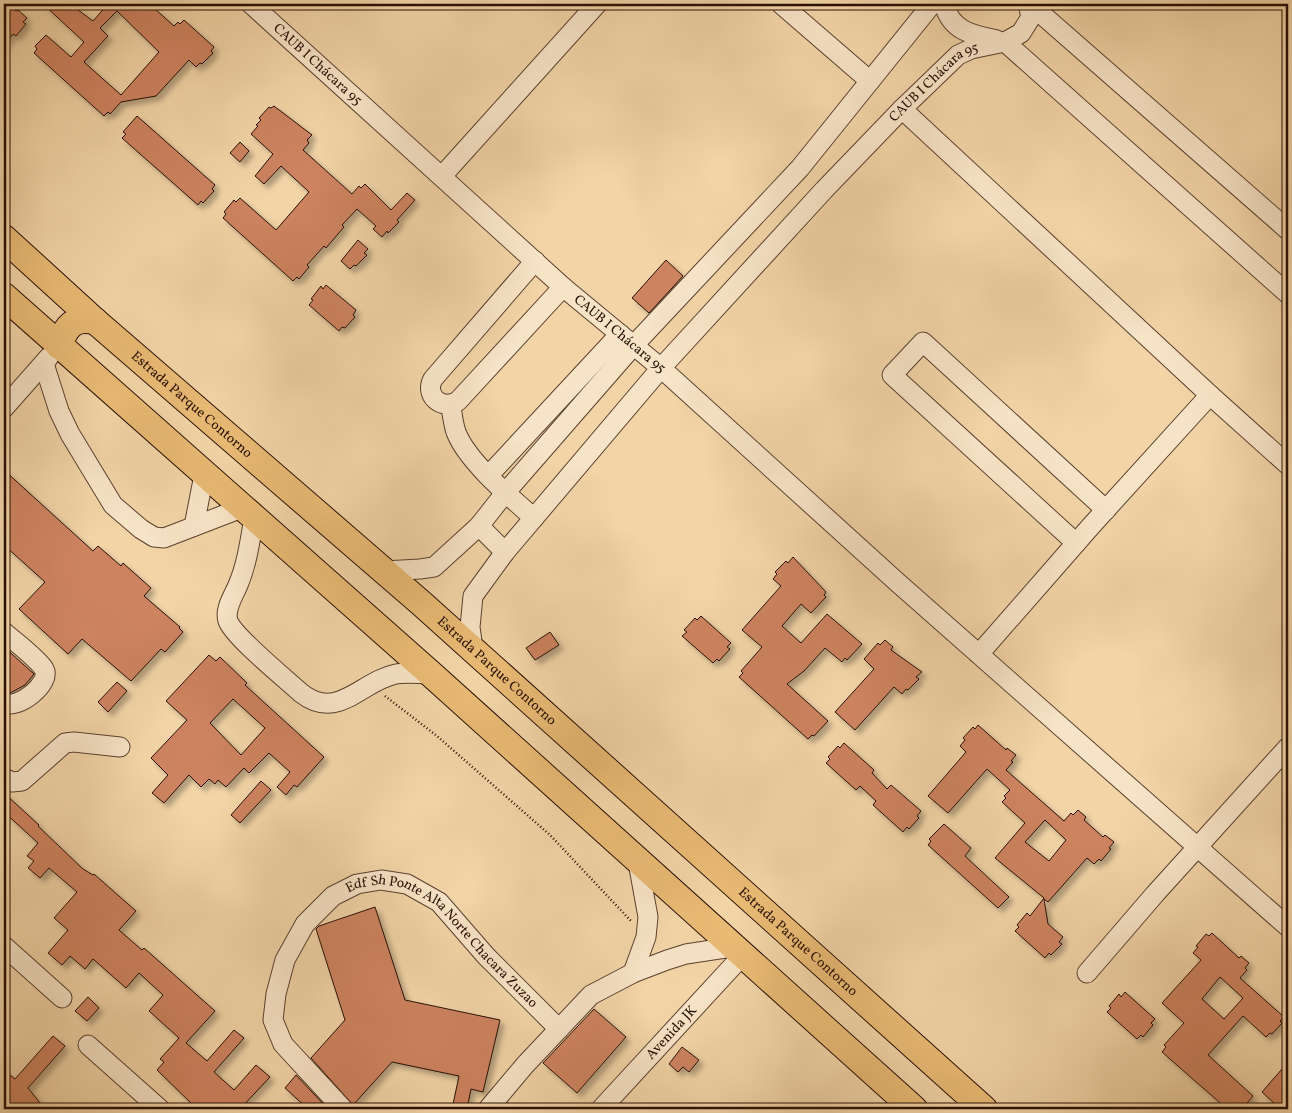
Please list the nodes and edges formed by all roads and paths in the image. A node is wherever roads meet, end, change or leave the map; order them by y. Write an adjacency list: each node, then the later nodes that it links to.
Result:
1 (251, 4): 11 (street, CAUB I Chácara 95)
2 (597, 4): 11 (street)
3 (781, 4): 8 (street)
4 (932, 4): 8 (street)
5 (944, 4): 7 (street)
6 (1029, 4): 7 (street, CAUB I Chácara 95); 13 (street)
7 (1005, 42): 9 (street, CAUB I Chácara 95); 17 (street)
8 (870, 81): 10 (street)
9 (902, 109): 12 (street, CAUB I Chácara 95); 23 (street)
10 (800, 168): 12 (street); 20 (street)
11 (442, 176): 15 (street, CAUB I Chácara 95)
12 (824, 190): 22 (street, CAUB I Chácara 95)
13 (1288, 230)
14 (4, 238): 19 (highway, Estrada Parque Contorno)
15 (535, 261): 16 (street, CAUB I Chácara 95); 24 (street)
16 (563, 287): 20 (street, CAUB I Chácara 95); 24 (street)
17 (1288, 294)
18 (4, 296): 21 (highway)
19 (95, 320): 21 (highway); 37 (highway, Estrada Parque Contorno)
20 (627, 340): 22 (street, CAUB I Chácara 95); 28 (street); 29 (street)
21 (51, 355): 25 (street); 27 (highway); 33 (street)
22 (661, 368): 32 (street); 40 (street)
23 (1210, 395): 26 (street); 30 (street)
24 (451, 405): 28 (street)
25 (4, 408)
26 (1288, 465)
27 (204, 475): 31 (highway); 33 (street)
28 (489, 475): 29 (street)
29 (505, 493): 32 (street); 34 (street)
30 (1106, 510): 35 (street); 35 (street)
31 (248, 513): 33 (street); 41 (highway); 42 (street)
32 (534, 518): 36 (street)
33 (194, 526)
34 (479, 526): 36 (street); 37 (street)
35 (1076, 543): 40 (street)
36 (505, 552): 39 (street)
37 (384, 571): 39 (highway, Estrada Parque Contorno)
38 (4, 632): 43 (street)
39 (473, 649): 63 (highway, Estrada Parque Contorno)
40 (979, 654): 47 (street)
41 (431, 674): 42 (street); 48 (highway)
42 (369, 684): 50 (path)
43 (4, 703)
44 (120, 747): 46 (street)
45 (1288, 748): 47 (street)
46 (4, 778)
47 (1199, 847): 49 (street); 54 (street)
48 (638, 862): 50 (street); 52 (highway)
49 (1288, 927)
50 (646, 937): 53 (street)
51 (4, 946): 55 (street)
52 (737, 951): 53 (street); 61 (street, Avenida JK); 62 (highway)
53 (633, 973): 56 (street)
54 (1087, 973)
55 (62, 998)
56 (559, 1029): 59 (street, Edf Sh Ponte Alta Norte Chacara Zuzao); 60 (street)
57 (88, 1045): 58 (street)
58 (160, 1109)
59 (343, 1109)
60 (488, 1109)
61 (601, 1109)
62 (914, 1109)
63 (984, 1109)

